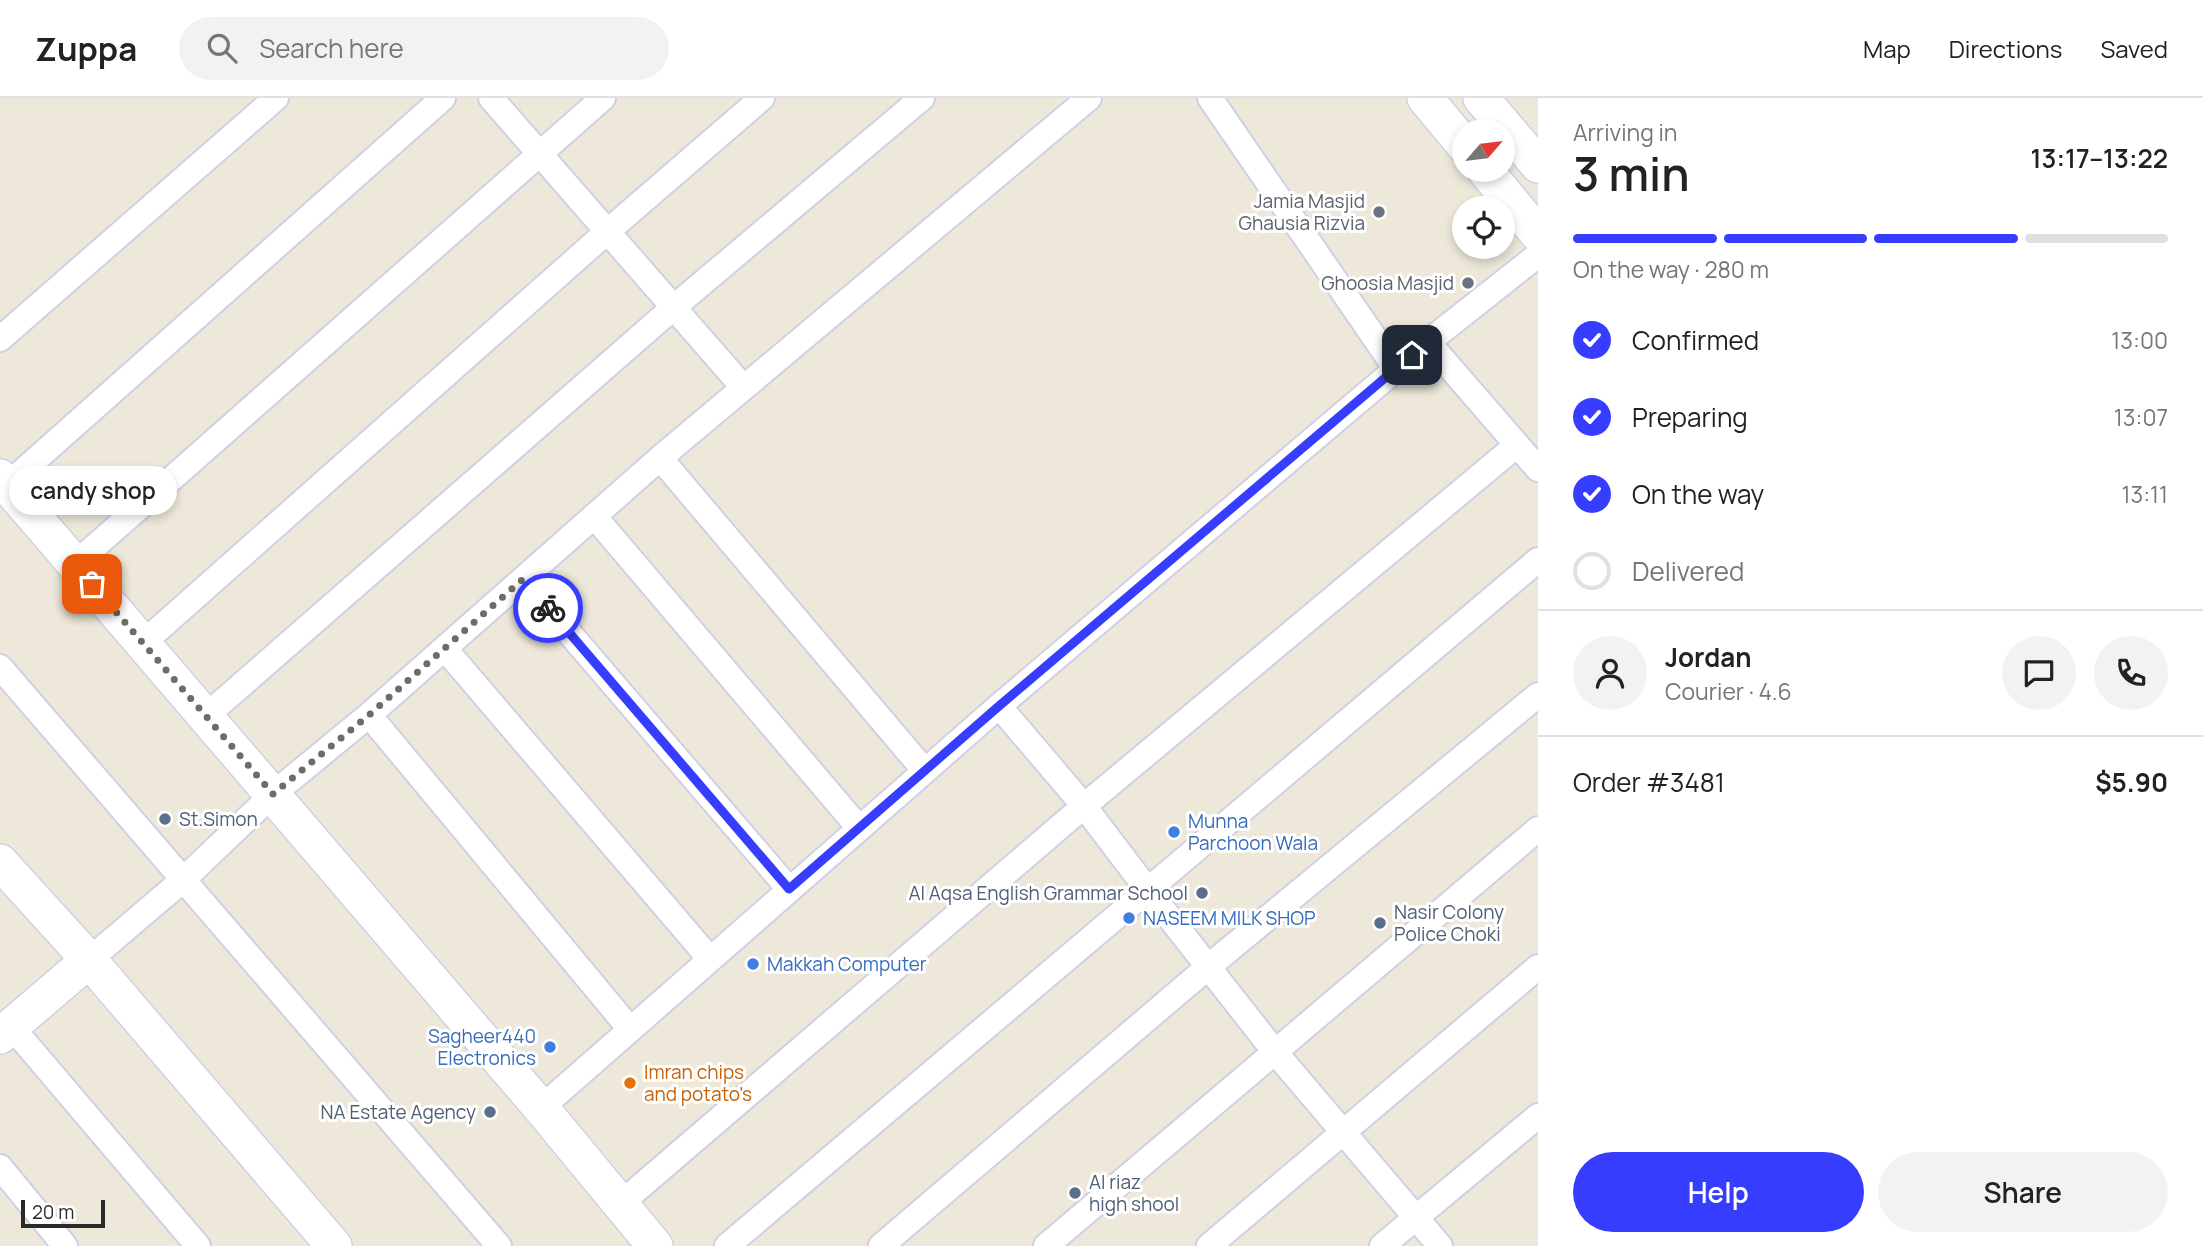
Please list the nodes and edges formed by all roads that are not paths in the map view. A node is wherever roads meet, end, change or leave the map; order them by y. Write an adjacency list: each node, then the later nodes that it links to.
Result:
1 (276, 98): 19 (street)
2 (443, 98): 26 (street)
3 (491, 98): 12 (street)
4 (603, 98): 12 (street)
5 (762, 98): 15 (street)
6 (922, 98): 18 (street)
7 (1088, 98): 22 (street)
8 (1210, 98): 21 (street)
9 (1425, 98): 11 (street)
10 (1481, 98): 13 (street)
11 (1452, 130)
12 (539, 153): 15 (street); 29 (street)
13 (1537, 163)
14 (1495, 182): 16 (street)
15 (608, 231): 18 (street); 31 (street)
16 (1538, 234)
17 (1538, 255): 20 (street)
18 (674, 307): 22 (street); 37 (street)
19 (0, 339)
20 (1429, 342): 21 (street); 23 (street)
21 (1396, 369): 35 (street)
22 (743, 387): 24 (street)
23 (1517, 445): 25 (street); 40 (street)
24 (660, 458): 27 (street); 38 (street)
25 (1538, 469)
26 (4, 481): 29 (street)
27 (594, 516): 30 (street); 41 (street)
28 (1538, 560): 46 (street)
29 (75, 564): 31 (street)
30 (523, 579): 32 (street); 45 (street)
31 (143, 643): 37 (street)
32 (445, 649): 36 (street); 47 (street)
33 (0, 667): 44 (street)
34 (1538, 695): 49 (street)
35 (999, 706): 38 (street); 40 (street)
36 (369, 715): 39 (street); 51 (street)
37 (206, 716): 39 (street)
38 (925, 770): 41 (street)
39 (273, 794): 44 (street); 54 (street)
40 (1084, 806): 46 (street); 58 (street)
41 (859, 828): 45 (street)
42 (1538, 829): 53 (street)
43 (4, 875): 48 (street)
44 (184, 879): 48 (street); 63 (street)
45 (789, 889): 47 (street)
46 (1147, 890): 49 (street); 65 (street)
47 (710, 959): 51 (street)
48 (89, 960): 52 (street); 62 (street)
49 (1208, 967): 53 (street); 66 (street)
50 (1538, 967): 56 (street)
51 (630, 1029): 54 (street)
52 (6, 1031): 61 (street)
53 (1275, 1052): 56 (street); 67 (street)
54 (541, 1108): 58 (street)
55 (1538, 1116): 59 (street)
56 (1343, 1133): 59 (street); 68 (street)
57 (0, 1167): 60 (street)
58 (620, 1204): 64 (street)
59 (1415, 1217): 69 (street); 70 (street)
60 (65, 1246)
61 (198, 1246)
62 (334, 1246)
63 (499, 1246)
64 (655, 1246)
65 (727, 1246)
66 (881, 1246)
67 (1046, 1246)
68 (1209, 1246)
69 (1382, 1246)
70 (1440, 1246)

